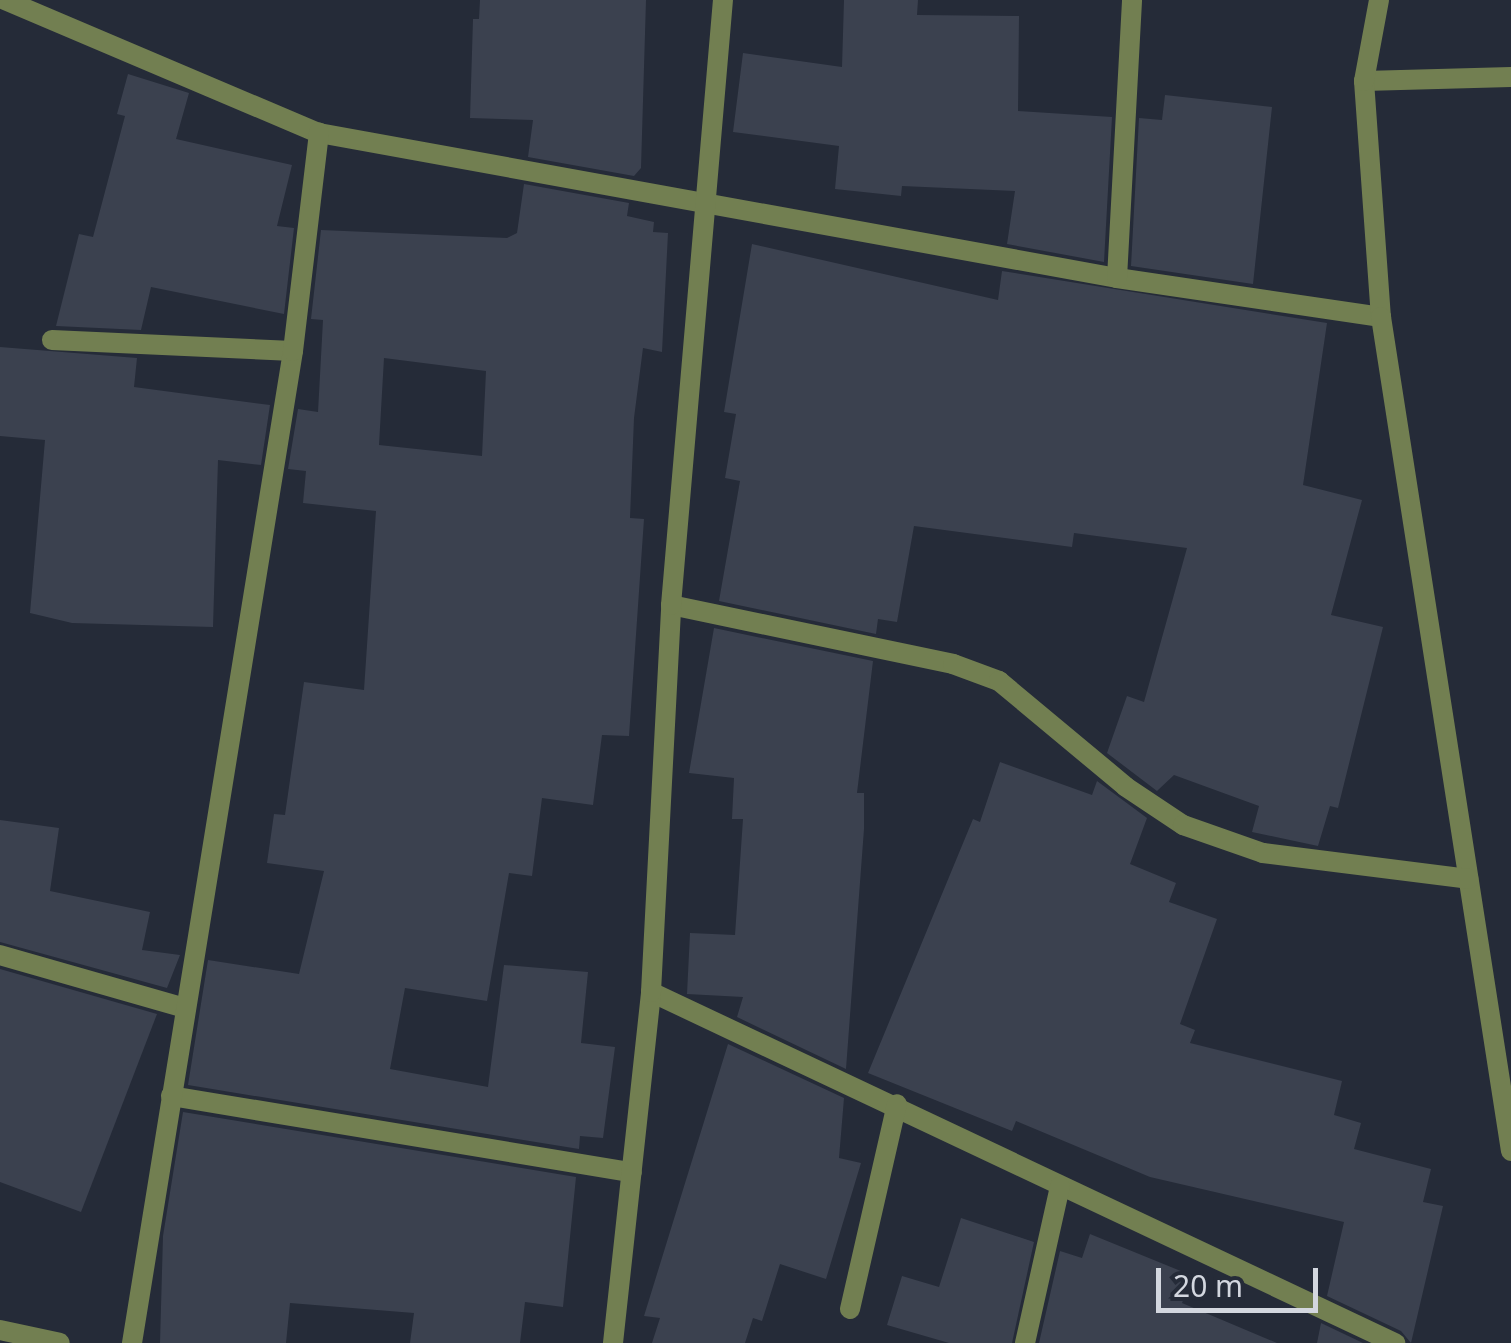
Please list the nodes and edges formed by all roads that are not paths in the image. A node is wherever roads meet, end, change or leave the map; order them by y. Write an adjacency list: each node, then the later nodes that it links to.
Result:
1 (5, 0): 7 (street)
2 (723, 0): 8 (street)
3 (1132, 0): 9 (street)
4 (1379, 0): 6 (street)
5 (1511, 76): 6 (street)
6 (1364, 80): 10 (street)
7 (319, 133): 8 (street); 12 (street)
8 (707, 207): 9 (street); 13 (street)
9 (1117, 278): 10 (street)
10 (1382, 316): 14 (street)
11 (52, 340): 12 (street)
12 (293, 351): 17 (street)
13 (671, 605): 14 (street); 16 (street)
14 (1468, 879): 20 (street)
15 (0, 955): 17 (street)
16 (650, 992): 19 (street); 21 (street)
17 (185, 1008): 18 (street)
18 (171, 1096): 21 (street); 26 (street)
19 (897, 1104): 22 (street); 23 (street)
20 (1511, 1151)
21 (632, 1172): 27 (street)
22 (1060, 1187): 28 (street); 29 (street)
23 (850, 1308)
24 (0, 1330): 25 (street)
25 (60, 1343)
26 (132, 1343)
27 (613, 1343)
28 (1025, 1343)
29 (1395, 1343)

